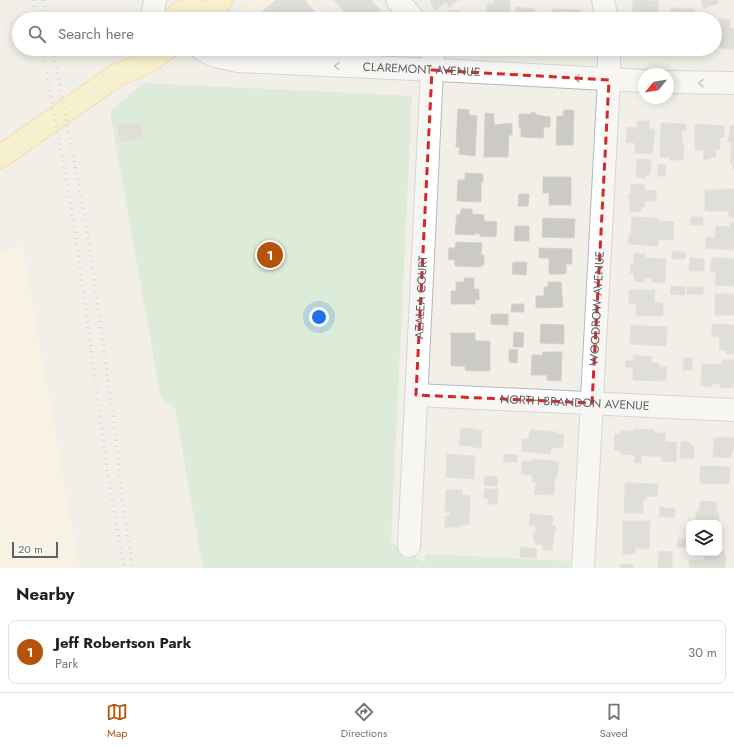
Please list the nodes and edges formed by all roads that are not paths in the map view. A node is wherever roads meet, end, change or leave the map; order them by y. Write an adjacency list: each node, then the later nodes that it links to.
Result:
1 (155, 0): 6 (street)
2 (195, 0): 7 (main road)
3 (221, 0): 8 (main road)
4 (397, 0): 9 (street)
5 (603, 0): 10 (street)
6 (153, 12)
7 (181, 12)
8 (213, 12)
9 (408, 12)
10 (606, 12)
11 (132, 56): 16 (main road)
12 (156, 56): 16 (main road)
13 (216, 56): 15 (street, CLAREMONT AVENUE, one-way to 13)
14 (609, 56): 17 (street, WOODROW AVENUE)
15 (432, 59): 17 (street, CLAREMONT AVENUE, one-way to 15); 22 (street, AZALEA COURT)
16 (117, 75): 21 (main road)
17 (609, 80): 18 (street, CLAREMONT AVENUE); 23 (street, WOODROW AVENUE)
18 (638, 81)
19 (674, 82): 20 (street, one-way to 19)
20 (734, 83)
21 (0, 158)
22 (416, 395): 23 (street, NORTH BRANDON AVENUE); 25 (street, AZALEA COURT)
23 (592, 403): 24 (street, NORTH BRANDON AVENUE); 26 (street, WOODROW AVENUE)
24 (734, 410)
25 (409, 546)
26 (584, 568)

